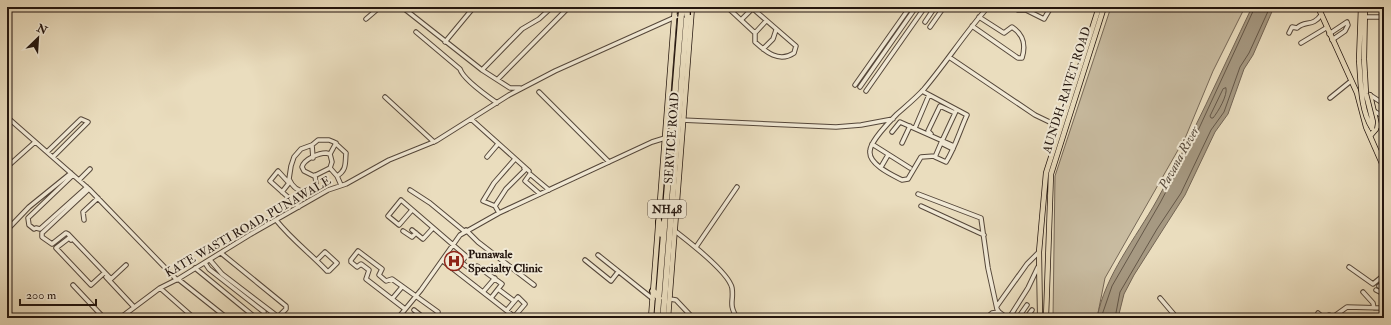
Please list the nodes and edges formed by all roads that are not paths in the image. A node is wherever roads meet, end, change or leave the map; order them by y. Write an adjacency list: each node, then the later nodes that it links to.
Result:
1 (9, 7): 26 (street)
2 (380, 7): 34 (street)
3 (402, 7): 47 (street)
4 (474, 7): 47 (street)
5 (552, 7): 51 (street)
6 (675, 7): 31 (main road, SERVICE ROAD)
7 (698, 7): 22 (street, KATE WASTI ROAD, PUNAWALE)
8 (727, 7): 35 (street)
9 (910, 7): 54 (street)
10 (916, 7): 55 (street)
11 (924, 7): 57 (street)
12 (936, 7): 37 (street)
13 (944, 7): 38 (street)
14 (988, 7): 30 (street)
15 (1012, 7): 24 (street)
16 (1051, 7): 25 (street)
17 (1099, 7): 77 (main road, AUNDH-RAVET ROAD)
18 (1104, 7): 111 (main road, AUNDH-RAVET ROAD)
19 (1318, 7): 28 (main road)
20 (1361, 7): 32 (main road)
21 (1365, 7): 32 (main road)
22 (687, 8): 29 (highway, NH48, bridge); 31 (street, KATE WASTI ROAD, PUNAWALE); 72 (main road, SERVICE ROAD)
23 (752, 8): 35 (street); 36 (street)
24 (1022, 9): 25 (street)
25 (1028, 9)
26 (7, 10)
27 (566, 10): 52 (street)
28 (1321, 15): 40 (main road); 43 (street)
29 (684, 16): 72 (highway, NH48); 144 (highway, NH48)
30 (979, 16): 39 (street); 39 (street)
31 (674, 17): 56 (street, KATE WASTI ROAD, PUNAWALE); 82 (main road, SERVICE ROAD)
32 (1362, 17): 33 (street); 81 (main road, bridge)
33 (1384, 18)
34 (366, 19)
35 (741, 20): 44 (street)
36 (766, 21): 41 (street); 44 (street)
37 (925, 22)
38 (930, 26)
39 (972, 26): 50 (street)
40 (1326, 28): 45 (main road); 48 (street)
41 (776, 30): 49 (street); 49 (street)
42 (416, 32): 65 (street)
43 (1289, 33)
44 (755, 34): 49 (street)
45 (1329, 34): 46 (main road); 46 (street)
46 (1332, 40): 53 (main road)
47 (445, 42): 51 (street)
48 (1302, 42)
49 (763, 49)
50 (949, 57): 58 (street); 77 (street)
51 (482, 70): 52 (street)
52 (498, 79): 56 (street)
53 (1351, 81): 60 (main road); 64 (street)
54 (855, 85)
55 (860, 87)
56 (521, 88): 65 (street, KATE WASTI ROAD, PUNAWALE)
57 (866, 91)
58 (922, 91): 61 (street); 73 (street)
59 (539, 92): 100 (street)
60 (1357, 93): 62 (main road); 81 (main road)
61 (929, 95): 68 (street); 78 (street)
62 (1370, 95): 66 (street); 67 (main road)
63 (385, 97): 85 (street)
64 (1330, 98)
65 (497, 103): 71 (street, KATE WASTI ROAD, PUNAWALE)
66 (1384, 104)
67 (1373, 110): 70 (street); 74 (main road)
68 (956, 111): 83 (street); 83 (street); 91 (street)
69 (7, 117): 84 (street)
70 (1384, 117)
71 (471, 119): 85 (street, KATE WASTI ROAD, PUNAWALE); 88 (street)
72 (681, 120): 73 (street); 137 (main road, SERVICE ROAD); 204 (highway, NH48)
73 (892, 120): 75 (street); 89 (street)
74 (1377, 124): 79 (street); 81 (main road)
75 (896, 125): 76 (street); 80 (street)
76 (910, 126): 78 (street); 87 (street)
77 (1060, 127): 111 (main road, AUNDH-RAVET ROAD)
78 (914, 128): 83 (street)
79 (1384, 129)
80 (892, 132)
81 (1372, 132): 105 (main road)
82 (665, 138): 100 (street); 131 (main road, SERVICE ROAD)
83 (943, 140): 91 (street)
84 (35, 142): 92 (street); 101 (street)
85 (434, 142): 113 (street, KATE WASTI ROAD, PUNAWALE)
86 (336, 143): 90 (street); 93 (street); 110 (street)
87 (902, 143)
88 (498, 144): 97 (street); 99 (street)
89 (872, 144): 94 (street); 102 (street)
90 (312, 146): 98 (street); 118 (street)
91 (953, 147): 95 (street); 95 (street)
92 (47, 152): 96 (street); 96 (street)
93 (330, 154): 98 (street); 103 (street)
94 (888, 155): 102 (street); 104 (street)
95 (935, 156): 102 (street)
96 (53, 157): 108 (street)
97 (487, 157)
98 (313, 158): 109 (street)
99 (515, 159): 107 (street); 124 (street); 124 (street)
100 (609, 162): 117 (street)
101 (7, 167)
102 (881, 167)
103 (330, 168): 109 (street); 110 (street)
104 (910, 168)
105 (1384, 168)
106 (90, 169): 112 (street)
107 (529, 171)
108 (72, 174): 112 (street); 115 (street); 133 (street)
109 (315, 175): 118 (street)
110 (337, 176): 113 (street)
111 (1048, 179): 142 (main road); 213 (main road)
112 (78, 180): 115 (street)
113 (341, 185): 123 (street, KATE WASTI ROAD, PUNAWALE)
114 (737, 187): 141 (street)
115 (88, 188): 122 (street); 152 (street)
116 (410, 190): 136 (street)
117 (549, 190): 120 (street); 120 (street)
118 (310, 191): 123 (street)
119 (282, 192): 119 (street); 126 (street)
120 (540, 194): 128 (street)
121 (918, 194): 139 (street)
122 (98, 198): 129 (street); 162 (street)
123 (315, 198): 126 (street, KATE WASTI ROAD, PUNAWALE)
124 (495, 206): 128 (street)
125 (921, 206): 139 (street)
126 (299, 207): 130 (street, KATE WASTI ROAD, PUNAWALE)
127 (412, 210): 127 (street); 132 (street)
128 (498, 213): 136 (street)
129 (84, 220)
130 (276, 220): 143 (street, KATE WASTI ROAD, PUNAWALE); 147 (street)
131 (659, 222): 144 (highway); 158 (main road, SERVICE ROAD)
132 (433, 228): 138 (street); 140 (street)
133 (7, 230)
134 (412, 230): 138 (street)
135 (403, 231): 138 (street)
136 (465, 231): 140 (street); 164 (street)
137 (675, 231): 141 (street); 179 (main road, SERVICE ROAD)
138 (416, 233)
139 (984, 235): 182 (street)
140 (453, 245): 149 (street); 150 (street)
141 (696, 247): 207 (street)
142 (1039, 252): 153 (main road); 182 (street)
143 (221, 253): 146 (street, KATE WASTI ROAD, PUNAWALE); 146 (street)
144 (663, 254): 158 (highway, NH48)
145 (598, 255): 157 (street)
146 (210, 260): 151 (street, KATE WASTI ROAD, PUNAWALE)
147 (317, 260): 147 (street)
148 (585, 260): 157 (street)
149 (443, 261): 156 (street); 173 (street)
150 (462, 262): 156 (street); 161 (street)
151 (205, 263): 155 (street, KATE WASTI ROAD, PUNAWALE); 198 (street)
152 (126, 265)
153 (1039, 266): 209 (street); 212 (main road)
154 (1349, 266): 160 (street)
155 (196, 268): 162 (street, KATE WASTI ROAD, PUNAWALE); 197 (street)
156 (456, 270): 170 (street)
157 (618, 272): 178 (street)
158 (658, 272): 169 (main road, SERVICE ROAD); 175 (highway, NH48)
159 (103, 274): 159 (street); 183 (street)
160 (1384, 275)
161 (494, 278): 167 (street); 170 (street)
162 (178, 280): 166 (street, KATE WASTI ROAD, PUNAWALE); 196 (street)
163 (73, 284): 193 (street)
164 (534, 285)
165 (402, 287): 173 (street); 177 (street); 177 (street)
166 (160, 288): 183 (street, KATE WASTI ROAD, PUNAWALE); 195 (street)
167 (498, 289): 174 (street); 180 (street)
168 (1384, 289): 172 (street)
169 (653, 291): 175 (highway); 178 (main road, SERVICE ROAD)
170 (484, 292): 174 (street)
171 (1363, 292): 184 (street)
172 (1384, 294)
173 (416, 297): 186 (street); 201 (street)
174 (491, 298): 188 (street)
175 (659, 298): 203 (highway, NH48)
176 (1160, 298): 214 (street)
177 (392, 299): 186 (street)
178 (653, 299): 202 (main road, SERVICE ROAD)
179 (670, 299): 205 (main road, SERVICE ROAD); 206 (street)
180 (514, 301): 188 (street); 192 (street)
181 (1027, 305): 210 (street)
182 (997, 306): 190 (street)
183 (134, 307): 194 (street, KATE WASTI ROAD, PUNAWALE)
184 (1374, 308): 185 (street); 216 (street)
185 (1384, 308)
186 (405, 309): 199 (street)
187 (414, 310): 200 (street)
188 (507, 310): 192 (street)
189 (1032, 310): 211 (street)
190 (999, 312): 208 (street); 209 (street)
191 (1318, 313): 215 (street)
192 (515, 317)
193 (104, 318)
194 (120, 318)
195 (194, 318)
196 (227, 318)
197 (256, 318)
198 (262, 318)
199 (398, 318)
200 (424, 318)
201 (435, 318)
202 (651, 318)
203 (657, 318)
204 (663, 318)
205 (668, 318)
206 (693, 318)
207 (737, 318)
208 (986, 318)
209 (1008, 318)
210 (1018, 318)
211 (1026, 318)
212 (1040, 318)
213 (1046, 318)
214 (1178, 318)
215 (1324, 318): 216 (street)
216 (1332, 318)

